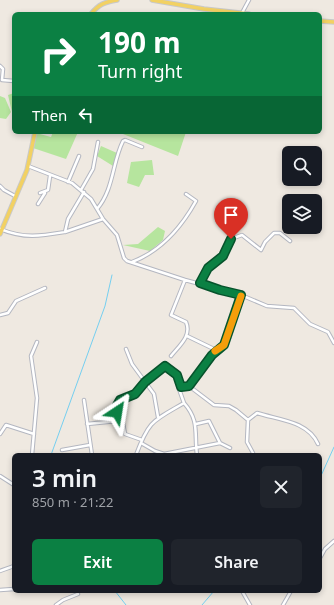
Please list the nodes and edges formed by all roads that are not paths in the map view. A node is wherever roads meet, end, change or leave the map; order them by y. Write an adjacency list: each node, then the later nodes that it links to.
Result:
1 (117, 0): 4 (main road)
2 (152, 0): 6 (main road)
3 (249, 0): 7 (street)
4 (104, 1): 5 (main road)
5 (93, 12)
6 (232, 12)
7 (243, 12)
8 (322, 20): 9 (main road)
9 (334, 22)
10 (0, 66): 11 (street)
11 (12, 81)
12 (35, 134): 16 (main road)
13 (98, 142): 20 (street)
14 (142, 147): 26 (street)
15 (79, 156): 18 (street)
16 (28, 166): 17 (street); 24 (main road)
17 (50, 176): 18 (street); 21 (street)
18 (68, 182): 20 (street)
19 (0, 186): 24 (street)
20 (83, 191): 26 (street); 29 (street)
21 (45, 192): 22 (street); 25 (street)
22 (40, 193)
23 (186, 194): 32 (street)
24 (15, 196): 28 (main road)
25 (38, 204)
26 (97, 209): 27 (street)
27 (103, 219): 29 (street); 32 (street)
28 (1, 229): 29 (street); 30 (main road)
29 (66, 232)
30 (0, 234)
31 (290, 242): 34 (street)
32 (132, 262): 33 (street)
33 (185, 280): 34 (street); 38 (street)
34 (200, 283): 36 (street)
35 (45, 288): 37 (street)
36 (241, 295): 40 (street); 42 (street)
37 (0, 315)
38 (187, 336): 42 (street); 43 (street)
39 (37, 342): 55 (street)
40 (334, 343)
41 (126, 349): 44 (street)
42 (216, 350): 45 (street)
43 (171, 356)
44 (145, 382): 46 (street); 49 (street); 51 (street)
45 (189, 386): 46 (street); 50 (street)
46 (181, 387): 48 (street)
47 (84, 400): 52 (street)
48 (184, 403): 49 (street); 53 (street)
49 (158, 417): 56 (street)
50 (248, 420): 58 (street); 69 (street)
51 (117, 421): 52 (street); 56 (street)
52 (87, 424): 59 (street)
53 (196, 424): 57 (street); 60 (street)
54 (0, 434): 55 (street)
55 (34, 434): 63 (street)
56 (141, 442): 65 (street); 66 (street)
57 (220, 443): 60 (street); 61 (street)
58 (318, 444)
59 (90, 445): 62 (street); 64 (street)
60 (196, 448): 67 (street); 68 (street)
61 (230, 448)
62 (62, 450)
63 (32, 453)
64 (92, 453)
65 (137, 453)
66 (161, 453)
67 (169, 453)
68 (197, 453)
69 (253, 453)
70 (0, 476): 71 (street)
71 (12, 484)
72 (334, 541): 73 (street)
73 (322, 554)
74 (12, 567): 75 (street)
75 (0, 571)
76 (12, 589): 77 (street)
77 (0, 590)
78 (243, 593): 82 (street)
79 (290, 593): 83 (street)
80 (78, 594): 81 (street)
81 (56, 605)
82 (250, 605)
83 (283, 605)

